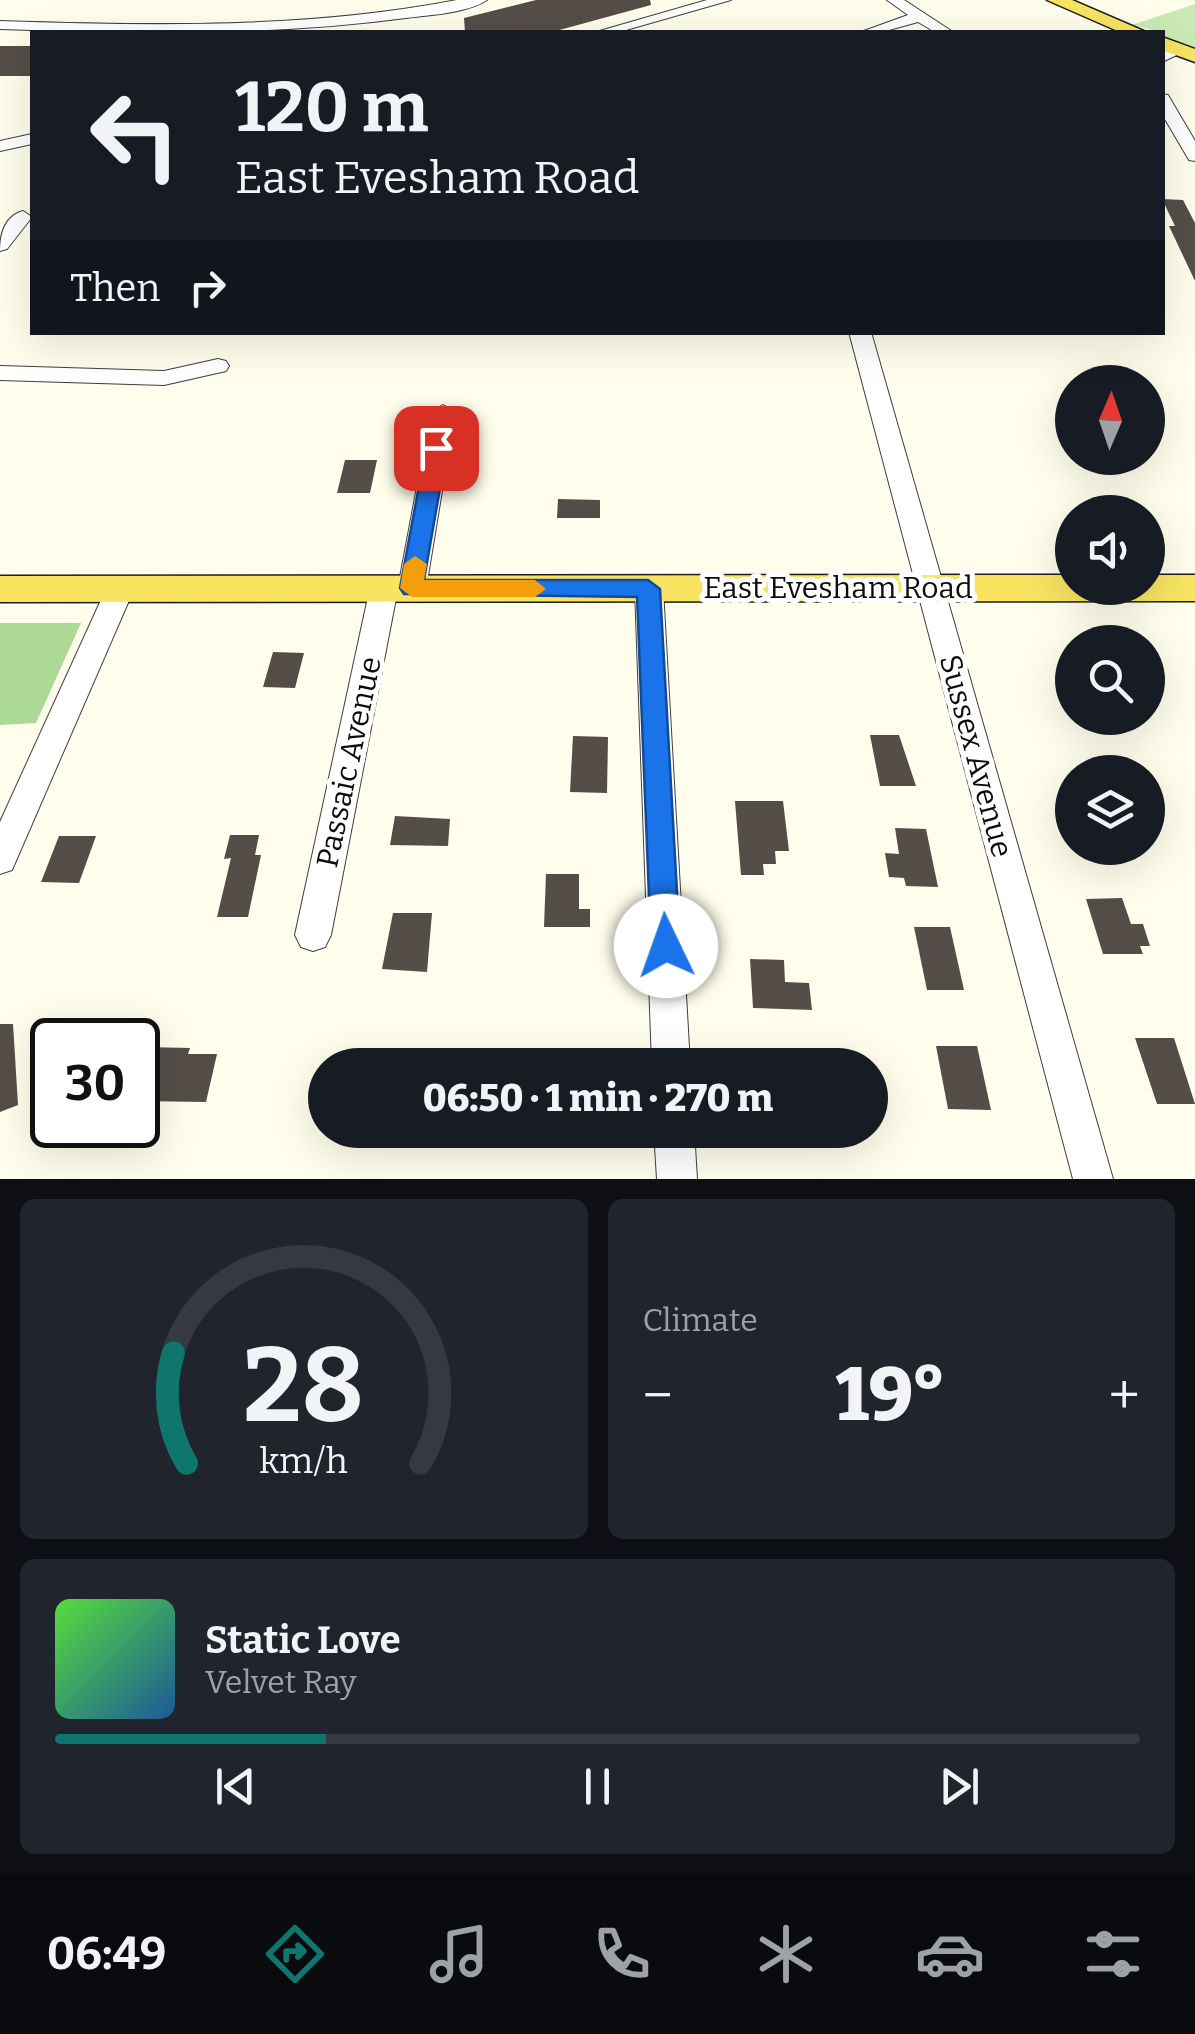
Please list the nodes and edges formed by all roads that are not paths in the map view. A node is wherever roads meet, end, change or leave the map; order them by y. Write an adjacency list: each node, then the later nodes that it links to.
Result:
1 (480, 0): 7 (street)
2 (724, 0): 8 (street)
3 (894, 0): 5 (street)
4 (1056, 0): 11 (main road)
5 (918, 17): 9 (street); 10 (street)
6 (0, 26): 7 (street)
7 (327, 29)
8 (612, 30)
9 (875, 30)
10 (941, 30)
11 (1131, 30)
12 (1165, 104): 15 (street)
13 (30, 138): 14 (street)
14 (0, 146)
15 (1195, 156)
16 (0, 214): 17 (street)
17 (28, 217): 18 (street)
18 (0, 245)
19 (861, 335): 23 (street, Sussex Avenue)
20 (218, 366): 21 (street)
21 (0, 373)
22 (443, 412): 24 (street, Passaic Avenue)
23 (929, 586): 25 (main road, East Evesham Road); 27 (main road, East Evesham Road); 34 (street, Sussex Avenue)
24 (398, 588): 27 (main road, East Evesham Road); 28 (main road, East Evesham Road); 30 (street, Passaic Avenue)
25 (1195, 588)
26 (0, 589): 28 (main road, East Evesham Road)
27 (648, 589): 31 (street)
28 (120, 590): 29 (street)
29 (0, 859)
30 (314, 935)
31 (670, 1048)
32 (675, 1148): 33 (street)
33 (677, 1179)
34 (1093, 1179)

